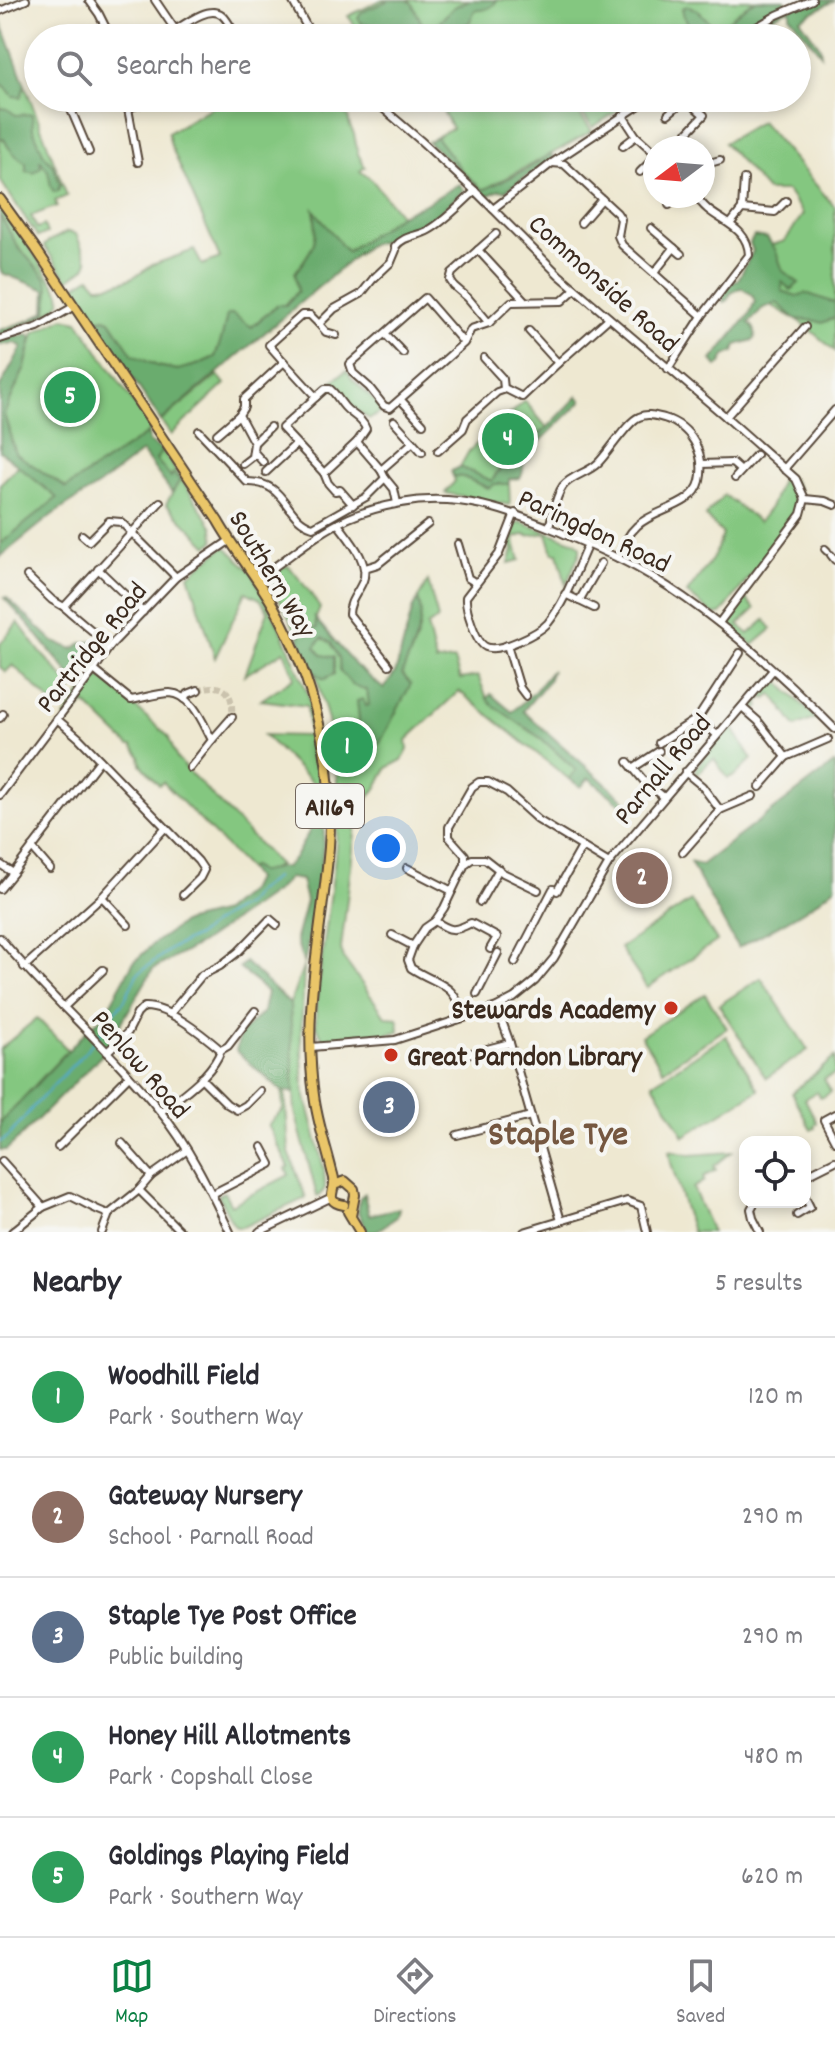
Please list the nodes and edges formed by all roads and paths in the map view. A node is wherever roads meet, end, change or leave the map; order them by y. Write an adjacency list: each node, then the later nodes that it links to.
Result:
1 (26, 0): 6 (street)
2 (89, 0): 7 (street)
3 (155, 0): 8 (street)
4 (293, 0): 11 (street)
5 (812, 0): 12 (street)
6 (0, 11)
7 (104, 24)
8 (171, 24)
9 (186, 24): 10 (street)
10 (228, 24)
11 (306, 24)
12 (761, 24)
13 (72, 112): 25 (street)
14 (129, 112): 28 (street)
15 (387, 112): 33 (street, Commonside Road)
16 (629, 112): 20 (street)
17 (670, 112): 19 (street)
18 (701, 112): 21 (street)
19 (668, 114)
20 (623, 116): 22 (street); 29 (street)
21 (688, 132)
22 (636, 136): 23 (street); 24 (street)
23 (643, 143)
24 (623, 146)
25 (89, 152)
26 (720, 160): 27 (street)
27 (715, 161)
28 (138, 162)
29 (552, 163): 35 (street); 38 (street)
30 (643, 169): 31 (street)
31 (640, 172)
32 (744, 179): 39 (street)
33 (475, 191): 38 (street, Commonside Road); 54 (street)
34 (0, 199): 50 (main road, Southern Way / A1169)
35 (602, 199): 40 (street); 47 (street)
36 (786, 201): 39 (street)
37 (706, 208): 41 (street)
38 (493, 209): 48 (street, Commonside Road)
39 (742, 209): 41 (street)
40 (581, 223)
41 (731, 223): 51 (street)
42 (651, 228): 44 (street)
43 (496, 234): 45 (street)
44 (674, 248): 46 (street); 47 (street)
45 (478, 250): 49 (street); 53 (street)
46 (681, 254)
47 (654, 273): 51 (street)
48 (575, 289): 49 (street); 52 (street, Commonside Road)
49 (525, 301): 53 (street)
50 (73, 307): 59 (street); 105 (main road, Southern Way / A1169)
51 (702, 316): 65 (street)
52 (609, 318): 64 (street); 65 (street, Commonside Road)
53 (489, 323): 60 (street)
54 (319, 324): 58 (street); 63 (street)
55 (805, 327): 71 (street)
56 (529, 331): 64 (street)
57 (385, 334): 60 (street); 61 (street); 68 (street)
58 (336, 335)
59 (0, 339)
60 (464, 343): 68 (street)
61 (403, 353)
62 (484, 358): 66 (street)
63 (284, 362): 67 (street); 70 (street)
64 (558, 363): 66 (street)
65 (668, 369): 71 (street, Commonside Road)
66 (504, 389): 81 (street)
67 (316, 397): 77 (street); 79 (street)
68 (401, 400): 73 (street)
69 (835, 410): 87 (street)
70 (239, 415): 76 (street); 80 (street)
71 (726, 417): 87 (street, Commonside Road)
72 (394, 421): 78 (street)
73 (423, 425)
74 (270, 427): 80 (street)
75 (199, 431): 97 (street)
76 (217, 434)
77 (357, 442): 88 (street); 91 (street)
78 (413, 442): 82 (street); 88 (street)
79 (296, 444): 90 (street); 91 (street)
80 (254, 447): 84 (street); 85 (street)
81 (438, 451)
82 (422, 452)
83 (756, 455): 89 (street)
84 (263, 462)
85 (243, 464)
86 (702, 464): 89 (street); 102 (street); 108 (street)
87 (784, 469): 94 (street, Commonside Road)
88 (381, 470): 92 (street)
89 (741, 471): 93 (street)
90 (266, 472)
91 (324, 473): 97 (street)
92 (385, 478): 96 (street); 97 (street)
93 (735, 478)
94 (805, 499): 98 (street); 121 (street)
95 (160, 502): 103 (street)
96 (397, 503): 99 (street, Paringdon Road); 100 (street, Paringdon Road)
97 (353, 505)
98 (835, 505)
99 (515, 513): 102 (street, Paringdon Road); 115 (street)
100 (338, 524): 110 (street); 114 (street, Paringdon Road)
101 (428, 524): 110 (street)
102 (549, 527): 107 (street, Paringdon Road)
103 (132, 533): 104 (street); 111 (street); 113 (street)
104 (82, 535)
105 (229, 541): 113 (street, Partridge Road); 114 (main road, Southern Way / A1169)
106 (458, 544): 115 (street)
107 (588, 544): 108 (street, Paringdon Road); 116 (street)
108 (618, 558): 121 (street, Paringdon Road)
109 (601, 563): 117 (street)
110 (365, 568): 125 (street)
111 (98, 569): 118 (street); 120 (street)
112 (27, 576): 118 (street)
113 (176, 577): 120 (street, Partridge Road)
114 (257, 579): 185 (main road, Southern Way / A1169)
115 (476, 583): 122 (street)
116 (565, 594): 117 (street); 122 (street)
117 (579, 601): 119 (street)
118 (64, 607): 123 (street)
119 (594, 608)
120 (143, 612): 123 (street, Partridge Road)
121 (719, 623): 127 (street, Paringdon Road)
122 (507, 645): 129 (street)
123 (110, 646): 126 (street, Partridge Road)
124 (740, 653): 133 (street)
125 (389, 665)
126 (94, 670): 130 (street); 134 (street, Partridge Road)
127 (773, 670): 131 (street, Parnall Road); 135 (street, Paringdon Road)
128 (198, 690): 130 (street)
129 (526, 696)
130 (185, 699): 138 (street)
131 (742, 707): 136 (street, Parnall Road); 139 (street)
132 (232, 717): 138 (street)
133 (698, 718): 136 (street); 146 (street)
134 (57, 719): 140 (street); 144 (street, Partridge Road)
135 (835, 729)
136 (717, 735): 142 (street, Parnall Road)
137 (828, 739): 139 (street)
138 (212, 740): 141 (street)
139 (786, 757): 143 (street)
140 (100, 760): 148 (street); 150 (street)
141 (190, 768)
142 (685, 772): 146 (street, Parnall Road); 147 (street)
143 (760, 787)
144 (1, 792)
145 (753, 796): 147 (street)
146 (664, 797): 152 (street, Parnall Road)
147 (720, 810): 151 (street)
148 (165, 828): 162 (street); 163 (street)
149 (582, 847): 152 (street); 154 (street); 175 (street)
150 (32, 848): 156 (street); 158 (street)
151 (683, 852)
152 (609, 863): 180 (street, Parnall Road)
153 (0, 864): 158 (street)
154 (465, 864): 157 (street); 161 (street)
155 (407, 868): 161 (street)
156 (50, 869)
157 (499, 869): 160 (street); 164 (street)
158 (13, 873): 159 (street)
159 (0, 889)
160 (538, 890)
161 (452, 891): 166 (street)
162 (183, 895)
163 (102, 897): 168 (street); 176 (street)
164 (480, 902)
165 (475, 915): 167 (street)
166 (435, 921): 167 (street); 172 (street)
167 (471, 923): 173 (street)
168 (128, 925)
169 (277, 925): 182 (street)
170 (392, 935): 172 (street)
171 (0, 938): 176 (street, Penlow Road)
172 (413, 946): 183 (street)
173 (490, 949)
174 (498, 953): 178 (street)
175 (515, 962)
176 (24, 967): 179 (street, Penlow Road)
177 (103, 970): 179 (street)
178 (477, 994)
179 (64, 1007): 187 (street, Penlow Road)
180 (497, 1007): 183 (street, Parnall Road); 184 (street)
181 (255, 1011): 186 (street)
182 (170, 1014): 186 (street); 187 (street)
183 (464, 1018): 185 (street, Parnall Road)
184 (510, 1043): 188 (street); 194 (street)
185 (311, 1047): 205 (main road, Southern Way / A1169)
186 (221, 1050): 190 (street)
187 (107, 1052): 189 (street, Penlow Road)
188 (437, 1062)
189 (129, 1076): 192 (street, Penlow Road); 198 (street)
190 (201, 1078): 191 (street); 192 (street)
191 (260, 1091)
192 (161, 1112): 200 (street, Penlow Road)
193 (835, 1114): 196 (street)
194 (531, 1116): 195 (street); 216 (street)
195 (457, 1135)
196 (835, 1141)
197 (122, 1143): 204 (street)
198 (58, 1147)
199 (262, 1147): 207 (street)
200 (186, 1151): 204 (street); 207 (street, Penlow Road)
201 (2, 1161): 210 (street)
202 (835, 1161): 203 (street)
203 (811, 1173)
204 (151, 1176): 206 (street)
205 (338, 1183): 208 (main road); 209 (main road)
206 (139, 1190): 213 (street); 219 (street)
207 (212, 1194): 220 (street, Penlow Road)
208 (354, 1197): 209 (main road); 215 (main road)
209 (337, 1202): 215 (main road); 221 (street)
210 (43, 1207): 213 (street); 217 (street)
211 (752, 1208): 225 (street)
212 (808, 1208): 214 (street)
213 (109, 1214): 218 (street)
214 (797, 1215)
215 (351, 1216): 222 (main road)
216 (561, 1221): 223 (street); 224 (street)
217 (12, 1232)
218 (102, 1232)
219 (181, 1232)
220 (230, 1232)
221 (259, 1232)
222 (360, 1232)
223 (524, 1232)
224 (647, 1232)
225 (760, 1232)

